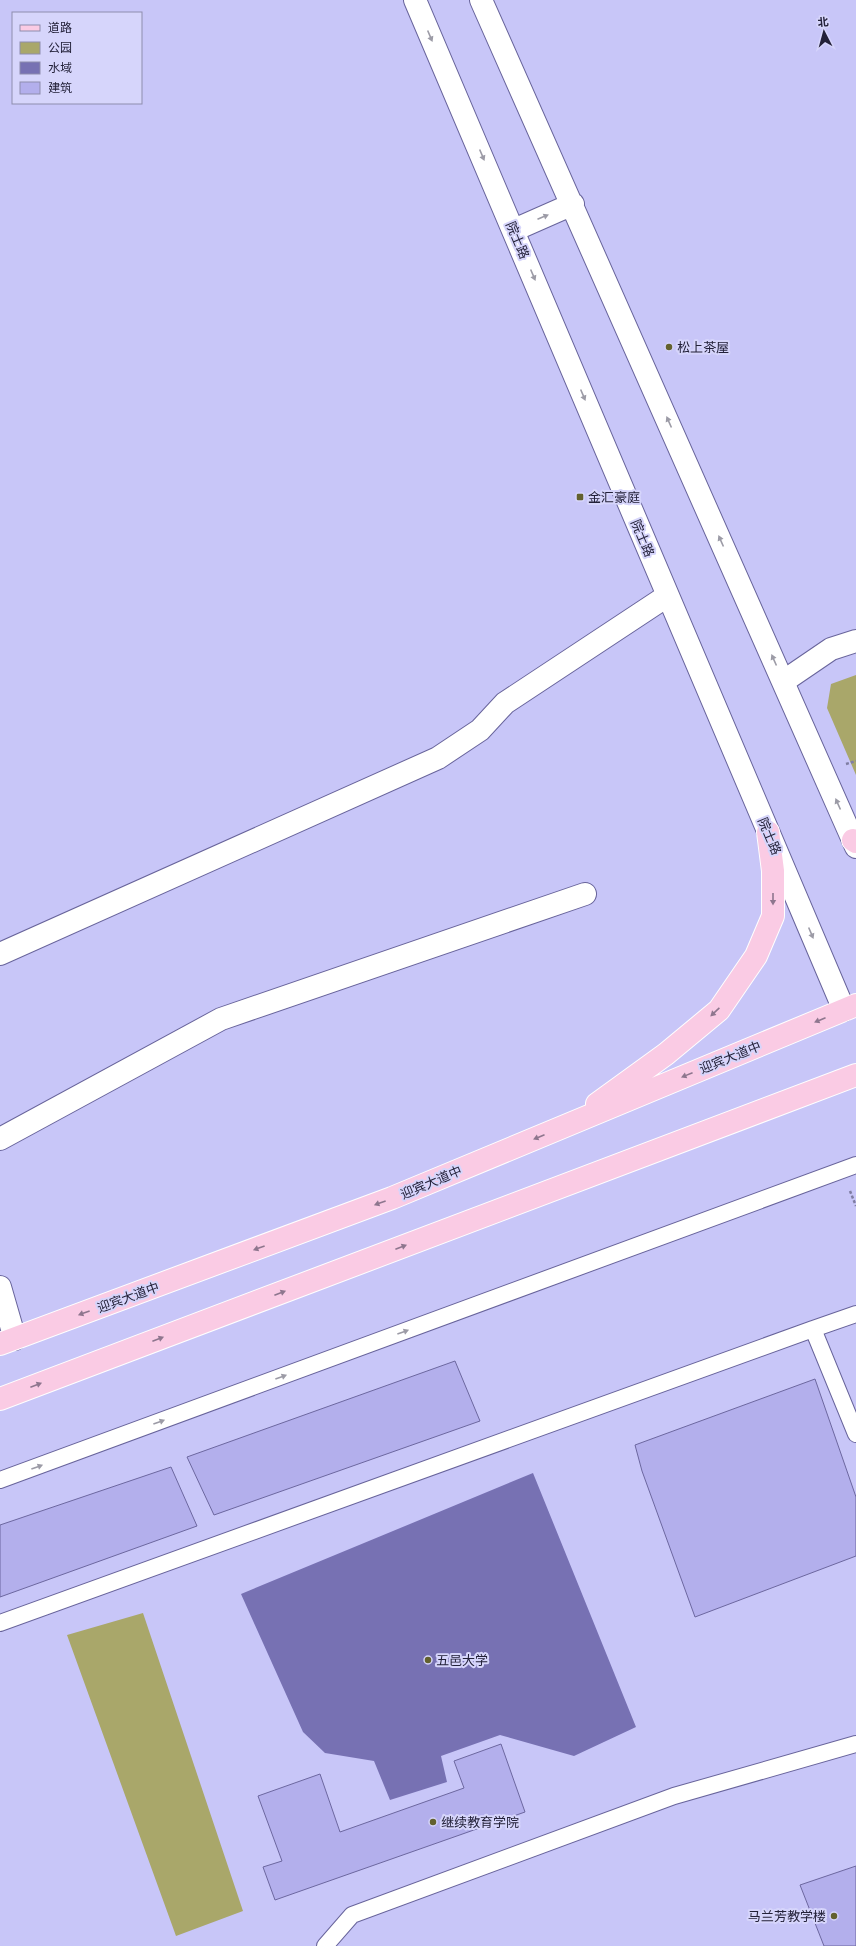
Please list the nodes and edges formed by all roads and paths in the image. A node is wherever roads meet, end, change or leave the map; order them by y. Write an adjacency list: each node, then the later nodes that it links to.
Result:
1 (415, 0): 4 (main road, 院士路, one-way to 4)
2 (481, 0): 3 (main road)
3 (573, 204): 4 (main road, one-way to 3); 7 (main road, one-way to 3)
4 (514, 230): 5 (main road, 院士路, one-way to 5)
5 (667, 596): 8 (main road, 院士路); 11 (main road)
6 (856, 641): 7 (main road)
7 (784, 682): 9 (main road, one-way to 7)
8 (768, 832): 12 (main road, 院士路, one-way to 12); 14 (main road, one-way to 14)
9 (855, 843)
10 (585, 894): 15 (main road)
11 (0, 954)
12 (852, 1012): 14 (main road, 迎宾大道中, one-way to 14)
13 (856, 1075): 21 (main road, one-way to 13)
14 (575, 1122): 20 (main road, 迎宾大道中, one-way to 20)
15 (0, 1139)
16 (856, 1165): 23 (lane, one-way to 16)
17 (0, 1287): 20 (main road)
18 (856, 1314): 19 (lane)
19 (813, 1329): 22 (lane); 24 (lane)
20 (8, 1342)
21 (0, 1399)
22 (856, 1434)
23 (0, 1480)
24 (0, 1623)
25 (856, 1744): 26 (lane)
26 (325, 1946)

